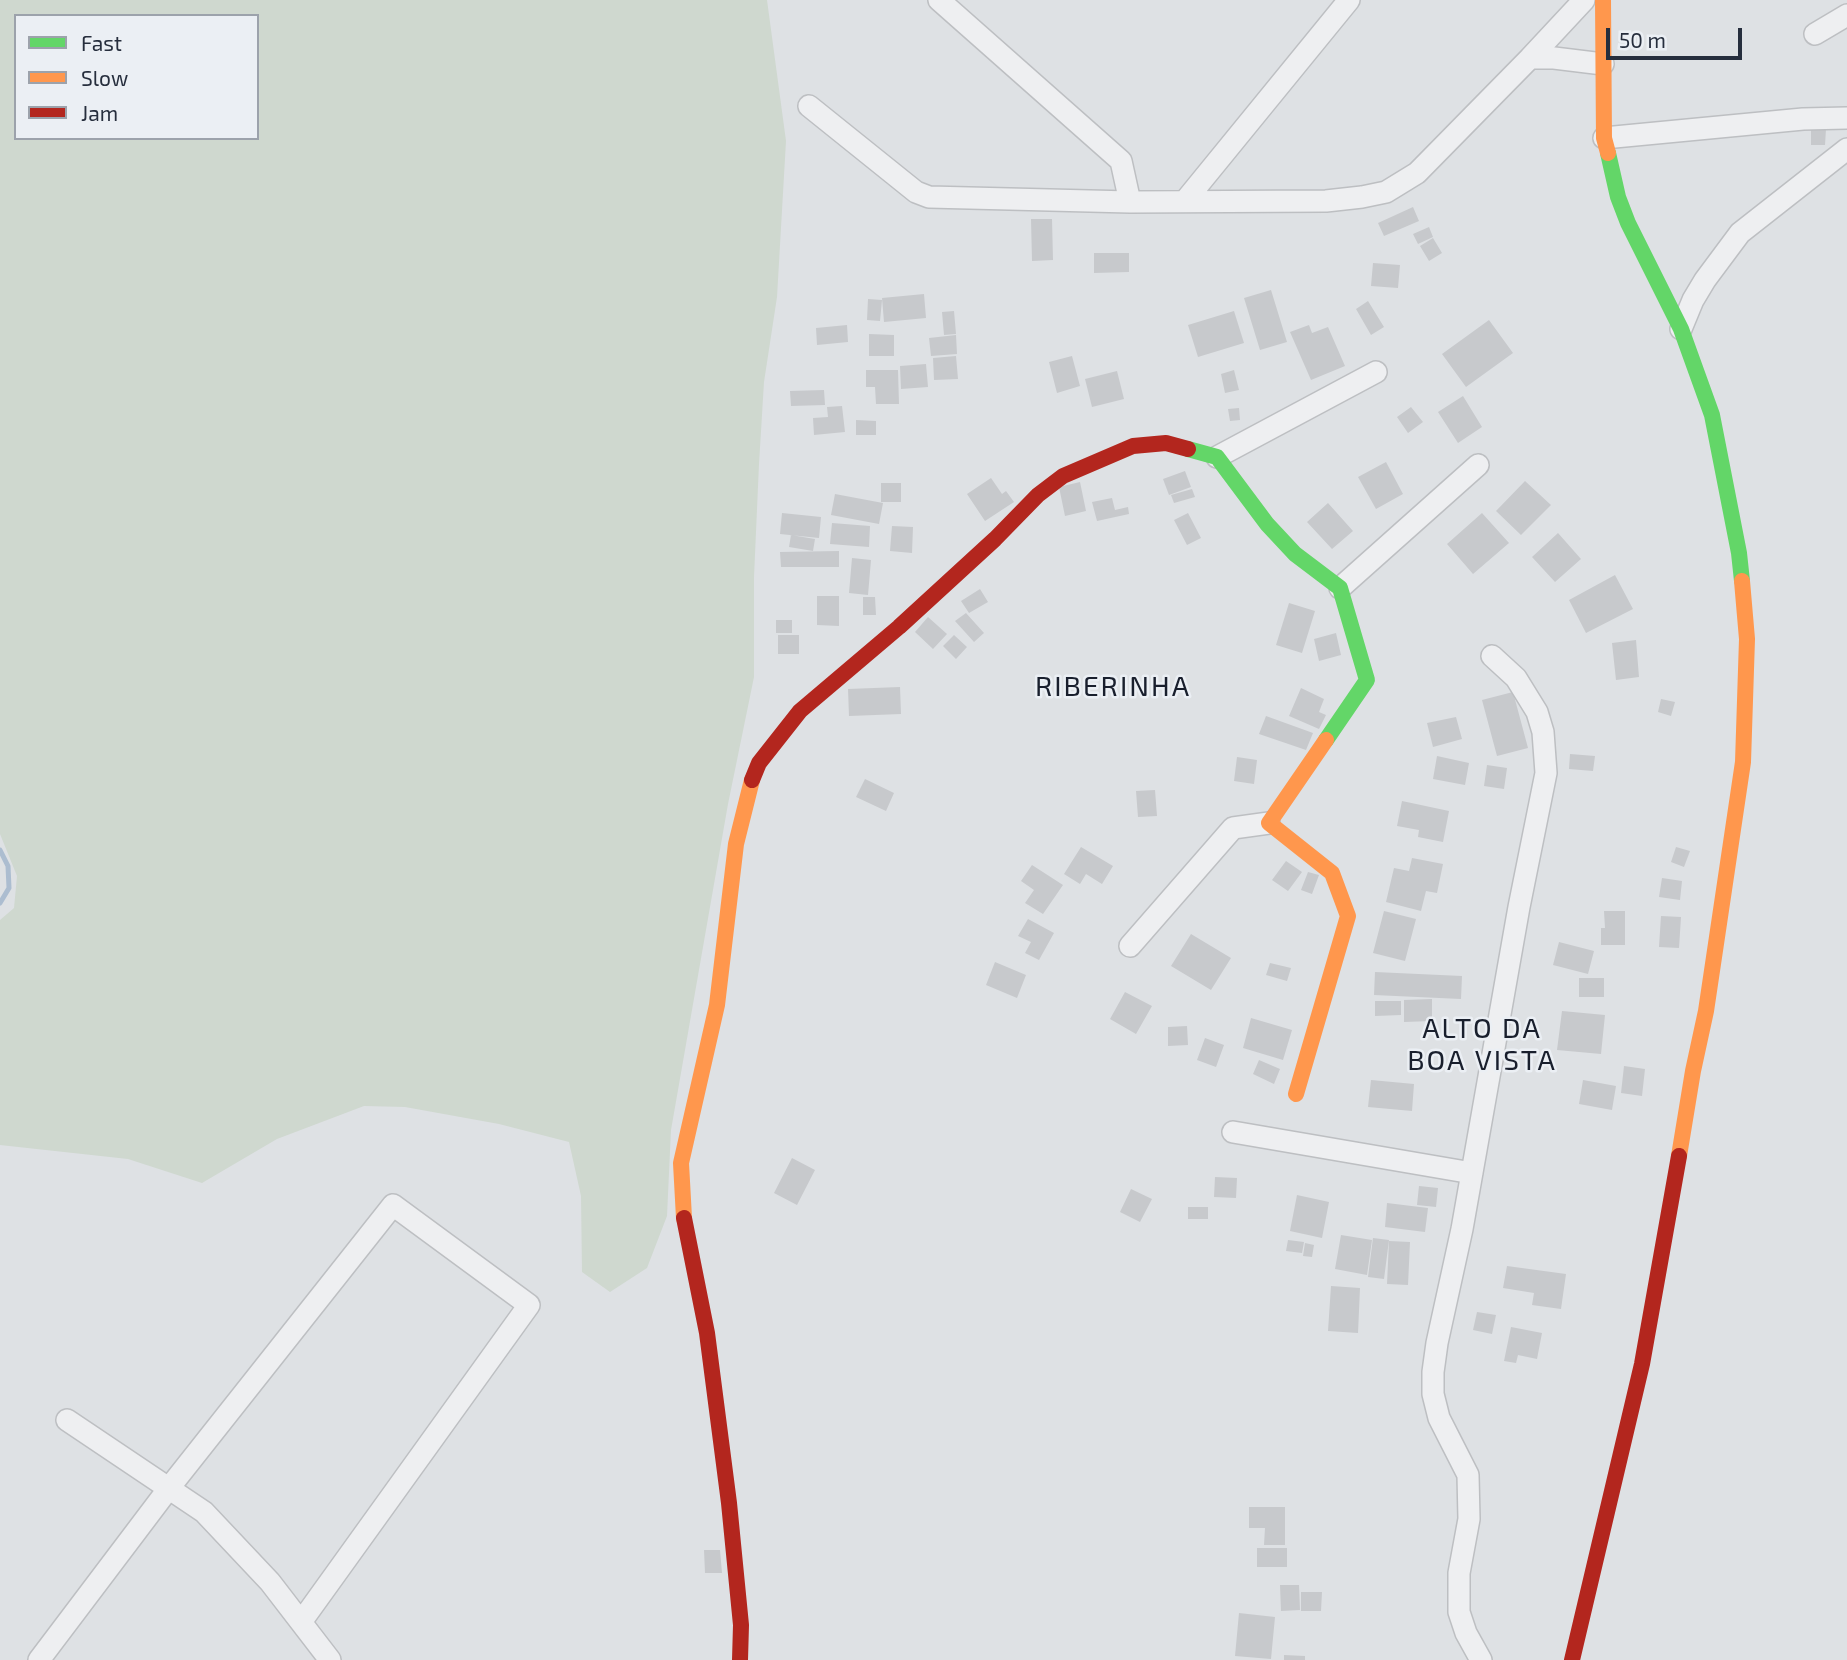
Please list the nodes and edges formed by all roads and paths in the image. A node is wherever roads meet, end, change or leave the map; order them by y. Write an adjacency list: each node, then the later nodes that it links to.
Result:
1 (939, 0): 14 (street)
2 (1349, 0): 13 (street)
3 (1584, 0): 7 (street)
4 (1603, 0): 8 (street)
5 (1847, 15): 6 (street)
6 (1815, 34)
7 (1530, 58): 8 (street); 13 (street)
8 (1603, 64): 11 (street)
9 (809, 106): 14 (street)
10 (1847, 118): 11 (street)
11 (1604, 138): 15 (street)
12 (1847, 149): 15 (street)
13 (1185, 201): 14 (street)
14 (1130, 202)
15 (1681, 329): 33 (street)
16 (1376, 372): 17 (street)
17 (1217, 457): 19 (street); 31 (street)
18 (1478, 465): 19 (street)
19 (1340, 588): 21 (street)
20 (1492, 656): 25 (street)
21 (1269, 823): 22 (street); 23 (street)
22 (1130, 946)
23 (1296, 1094)
24 (1233, 1132): 25 (street)
25 (1472, 1173): 32 (street)
26 (67, 1420): 27 (street)
27 (169, 1488): 28 (street); 28 (street); 29 (street)
28 (301, 1622): 30 (street)
29 (39, 1660)
30 (330, 1660)
31 (740, 1660)
32 (1481, 1660)
33 (1572, 1660)

